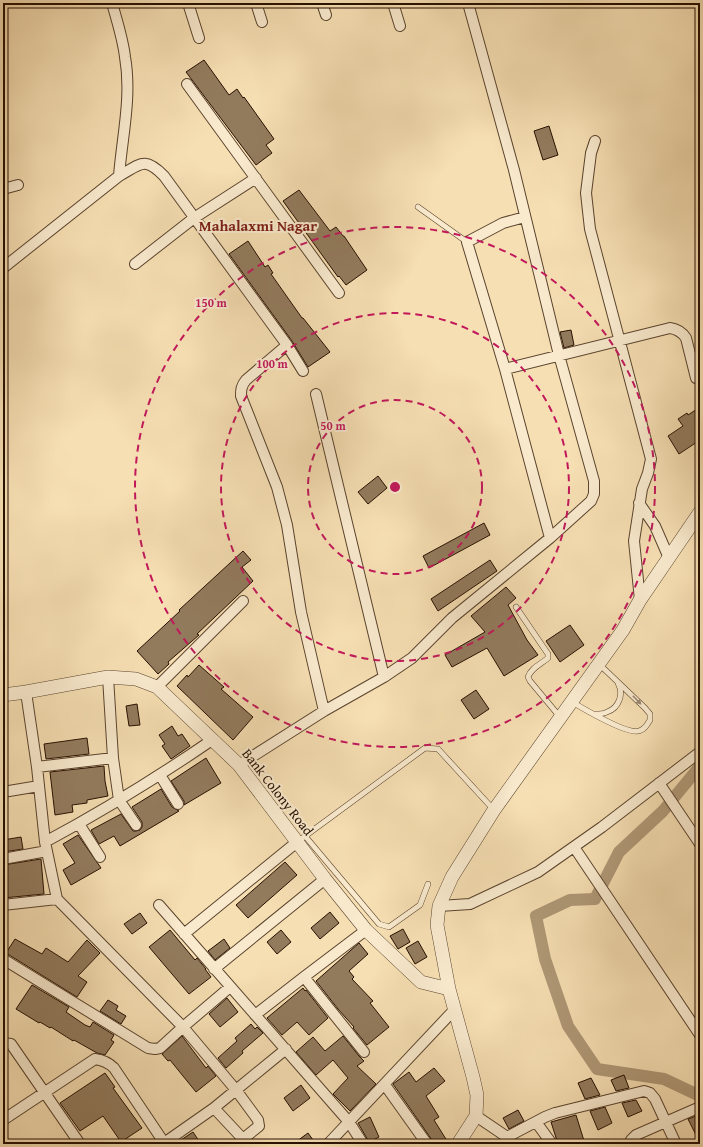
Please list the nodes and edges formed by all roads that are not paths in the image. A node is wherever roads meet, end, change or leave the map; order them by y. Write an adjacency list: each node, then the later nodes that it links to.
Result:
1 (112, 3): 13 (street)
2 (188, 3): 10 (street)
3 (256, 3): 8 (street)
4 (322, 3): 7 (street)
5 (393, 3): 9 (street)
6 (468, 3): 18 (street)
7 (326, 15)
8 (262, 22)
9 (400, 26)
10 (199, 38)
11 (187, 84): 14 (street)
12 (595, 141): 24 (street)
13 (119, 176): 19 (street); 22 (street)
14 (256, 178): 19 (street); 23 (street)
15 (18, 185): 16 (street)
16 (3, 189)
17 (418, 207): 20 (lane)
18 (525, 217): 20 (street); 26 (street)
19 (194, 218): 21 (street); 25 (street)
20 (467, 242): 27 (street)
21 (135, 264)
22 (3, 268)
23 (339, 293)
24 (619, 341): 26 (street); 29 (street); 31 (street)
25 (287, 345): 28 (street); 46 (street)
26 (559, 355): 27 (street); 33 (street)
27 (505, 369): 33 (street)
28 (303, 371)
29 (696, 378)
30 (316, 394): 40 (street)
31 (639, 503): 34 (street); 35 (street)
32 (700, 512): 34 (street)
33 (550, 538): 40 (street)
34 (669, 558): 35 (street)
35 (640, 600): 38 (street)
36 (243, 601): 42 (street)
37 (516, 607): 48 (lane)
38 (598, 664): 41 (lane); 45 (street)
39 (108, 677): 42 (street, Bank Colony Road); 43 (street, Bank Colony Road); 51 (street)
40 (384, 677): 46 (street)
41 (615, 679): 47 (lane); 47 (lane, one-way to 47)
42 (157, 687): 49 (street, Bank Colony Road)
43 (26, 692): 44 (street, Bank Colony Road); 53 (street)
44 (3, 696)
45 (572, 702): 47 (lane); 48 (street)
46 (324, 711): 52 (street)
47 (594, 714)
48 (560, 718): 60 (street)
49 (212, 740): 52 (street, Bank Colony Road); 54 (street)
50 (700, 752): 55 (street)
51 (113, 758): 53 (street); 58 (street)
52 (239, 765): 63 (street, Bank Colony Road)
53 (37, 767): 56 (street)
54 (160, 775): 58 (street); 59 (street)
55 (659, 784): 64 (street); 66 (street)
56 (39, 786): 57 (street); 65 (street)
57 (3, 792)
58 (120, 800): 61 (street); 62 (street)
59 (178, 804)
60 (494, 810): 63 (lane); 74 (street)
61 (79, 824): 65 (street); 67 (street)
62 (136, 825)
63 (301, 839): 69 (street, Bank Colony Road); 70 (lane); 76 (street)
64 (700, 844)
65 (46, 846): 68 (street); 71 (street)
66 (574, 847): 74 (street); 85 (street)
67 (100, 857)
68 (3, 859)
69 (325, 879): 75 (street, Bank Colony Road); 78 (street)
70 (428, 884)
71 (57, 899): 72 (street); 84 (street)
72 (3, 905)
73 (159, 905): 76 (street)
74 (439, 906): 81 (street)
75 (366, 930): 79 (street); 81 (street, Bank Colony Road)
76 (184, 934): 78 (street)
77 (3, 959): 84 (street)
78 (214, 969): 80 (street)
79 (304, 976): 83 (street); 88 (street)
80 (230, 987): 83 (street); 84 (street)
81 (449, 989): 82 (street)
82 (454, 1010): 89 (street); 94 (street)
83 (255, 1016): 87 (street)
84 (183, 1027): 90 (street)
85 (700, 1035)
86 (3, 1043): 91 (street)
87 (286, 1049): 90 (street); 96 (street)
88 (364, 1052)
89 (385, 1085): 96 (street); 105 (street)
90 (236, 1090): 93 (street); 100 (street)
91 (44, 1093): 95 (street); 101 (street); 102 (street)
92 (700, 1107): 98 (street)
93 (214, 1108): 100 (street); 101 (street)
94 (476, 1116): 99 (street); 106 (street)
95 (3, 1120)
96 (349, 1122): 103 (street); 104 (street)
97 (536, 1122): 98 (street); 99 (street); 107 (street)
98 (665, 1122): 108 (street); 109 (street)
99 (510, 1141)
100 (244, 1142)
101 (165, 1143)
102 (80, 1144)
103 (328, 1144)
104 (363, 1144)
105 (427, 1144)
106 (458, 1144)
107 (552, 1144)
108 (631, 1144)
109 (676, 1144)

